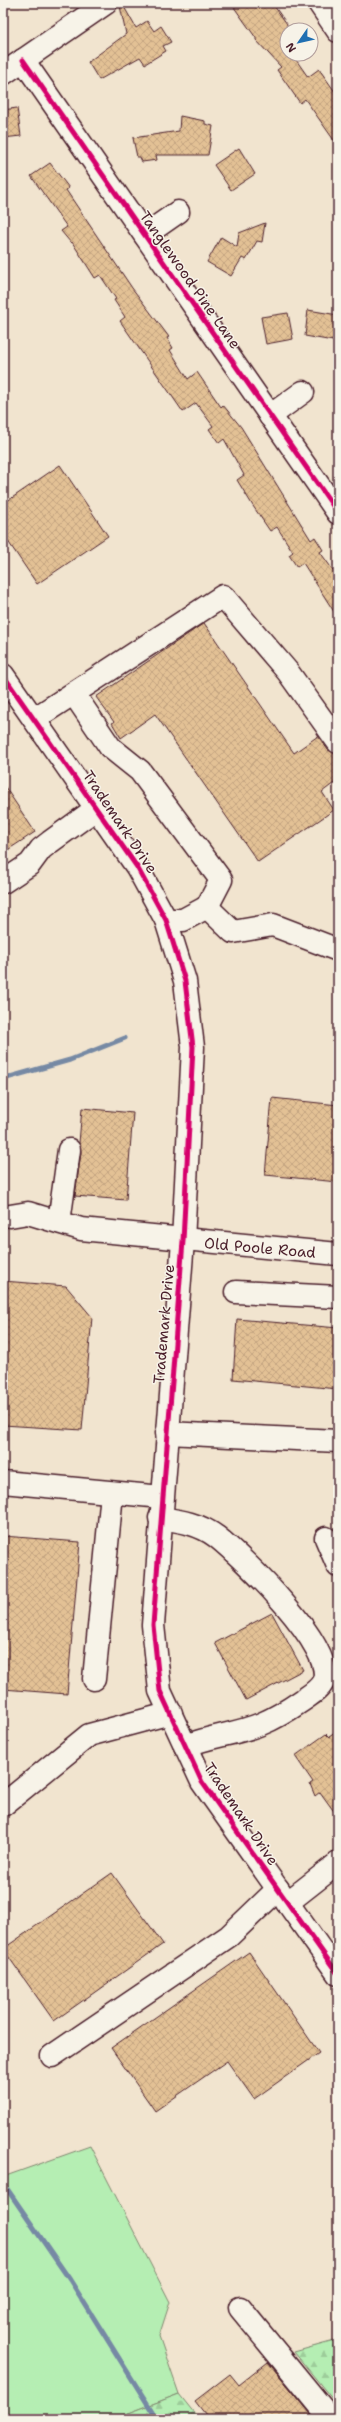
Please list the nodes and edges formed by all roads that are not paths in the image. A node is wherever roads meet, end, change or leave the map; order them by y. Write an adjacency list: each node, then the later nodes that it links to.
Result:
1 (106, 3): 4 (street)
2 (318, 3): 3 (street)
3 (338, 31)
4 (23, 60): 5 (street); 7 (street, Tanglewood Pine Lane)
5 (3, 74)
6 (178, 212): 7 (street)
7 (145, 235): 9 (street, Tanglewood Pine Lane)
8 (303, 392): 9 (street)
9 (270, 416): 10 (street, Tanglewood Pine Lane)
10 (338, 512)
11 (3, 675): 13 (street, Trademark Drive)
12 (74, 694): 13 (street); 14 (street); 17 (street)
13 (34, 719): 15 (street, Trademark Drive)
14 (338, 742)
15 (97, 808): 16 (street); 18 (street, Trademark Drive)
16 (3, 882)
17 (207, 907): 18 (street); 19 (street)
18 (166, 920): 23 (street, Trademark Drive)
19 (338, 950)
20 (70, 1150): 22 (street)
21 (10, 1216): 22 (street, Old Poole Road)
22 (59, 1222): 23 (street, Old Poole Road)
23 (183, 1241): 24 (street, Old Poole Road); 27 (street, Trademark Drive)
24 (338, 1254)
25 (236, 1292): 26 (street)
26 (338, 1297)
27 (167, 1433): 28 (street); 31 (street, Trademark Drive)
28 (338, 1441)
29 (3, 1482): 30 (street)
30 (112, 1492): 31 (street); 34 (street)
31 (161, 1508): 35 (street, Trademark Drive); 36 (street)
32 (326, 1538): 33 (street)
33 (338, 1566)
34 (94, 1679)
35 (171, 1713): 36 (street, Trademark Drive); 37 (street)
36 (185, 1746): 39 (street, Trademark Drive)
37 (3, 1805)
38 (338, 1863): 39 (street)
39 (282, 1896): 40 (street, Trademark Drive); 41 (street)
40 (338, 1974)
41 (52, 2056)
42 (240, 2308): 43 (street)
43 (331, 2419)

